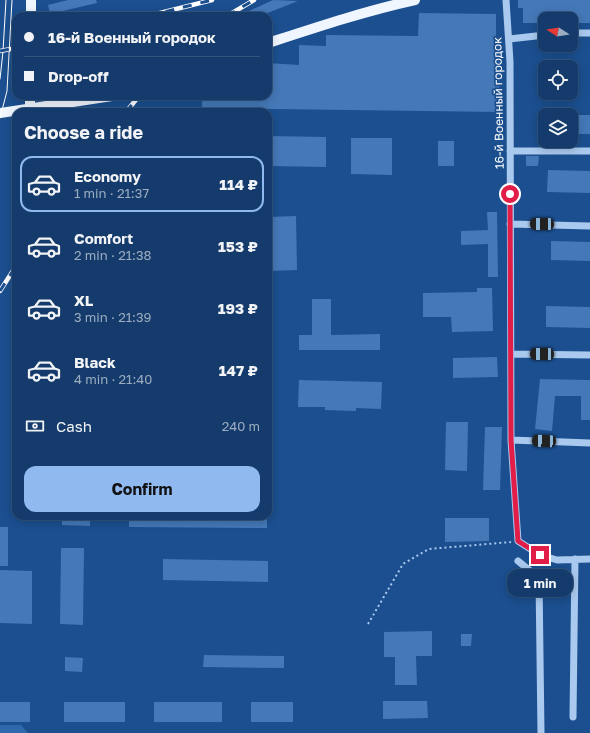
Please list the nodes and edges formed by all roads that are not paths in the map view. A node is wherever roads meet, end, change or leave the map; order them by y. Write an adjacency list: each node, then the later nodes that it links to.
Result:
1 (31, 0): 4 (main road)
2 (415, 0): 9 (main road)
3 (506, 0): 8 (street, 16-й Военный городок)
4 (31, 12)
5 (578, 33): 6 (street)
6 (590, 33)
7 (538, 36): 8 (street)
8 (508, 39): 15 (street, 16-й Военный городок)
9 (272, 42)
10 (87, 100): 11 (main road)
11 (36, 108)
12 (12, 111): 13 (main road)
13 (0, 113)
14 (590, 150): 15 (street)
15 (510, 151): 16 (street, 16-й Военный городок)
16 (510, 224): 17 (street); 18 (street, 16-й Военный городок)
17 (590, 226)
18 (511, 354): 19 (street); 20 (street, 16-й Военный городок)
19 (590, 355)
20 (511, 440): 21 (street); 23 (street, 16-й Военный городок)
21 (590, 443)
22 (590, 558): 23 (street)
23 (575, 559): 25 (street)
24 (518, 561): 26 (street)
25 (573, 717)
26 (541, 733)

